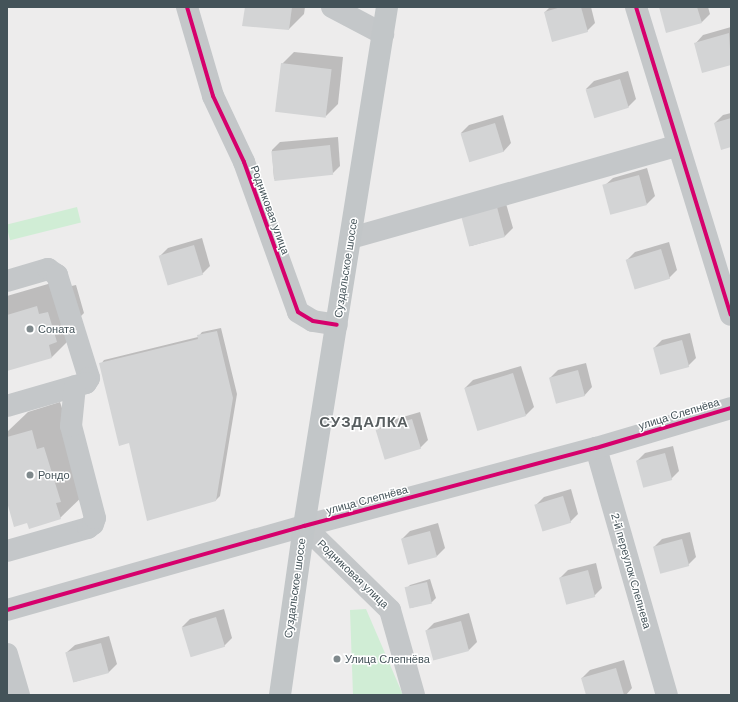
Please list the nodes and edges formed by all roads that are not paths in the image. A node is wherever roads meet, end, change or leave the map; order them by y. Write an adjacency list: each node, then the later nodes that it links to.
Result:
1 (187, 7): 10 (street, Родниковая улица)
2 (332, 7): 5 (street)
3 (387, 7): 5 (main road, Суздальское шоссе)
4 (636, 7): 6 (street)
5 (383, 34): 7 (main road, Суздальское шоссе)
6 (677, 146): 7 (street); 9 (street)
7 (351, 238): 10 (main road, Суздальское шоссе)
8 (7, 281): 11 (street)
9 (731, 315)
10 (337, 325): 15 (main road, Суздальское шоссе)
11 (75, 386): 12 (street); 16 (street)
12 (7, 406)
13 (731, 408): 14 (street, улица Слепнёва)
14 (596, 448): 15 (street, улица Слепнёва); 22 (street, 2-й переулок Слепнева)
15 (304, 526): 17 (street, улица Слепнёва); 20 (main road, Суздальское шоссе); 21 (street, Родниковая улица)
16 (7, 551)
17 (7, 610)
18 (7, 654): 19 (street)
19 (19, 695)
20 (280, 695)
21 (414, 695)
22 (667, 695)

